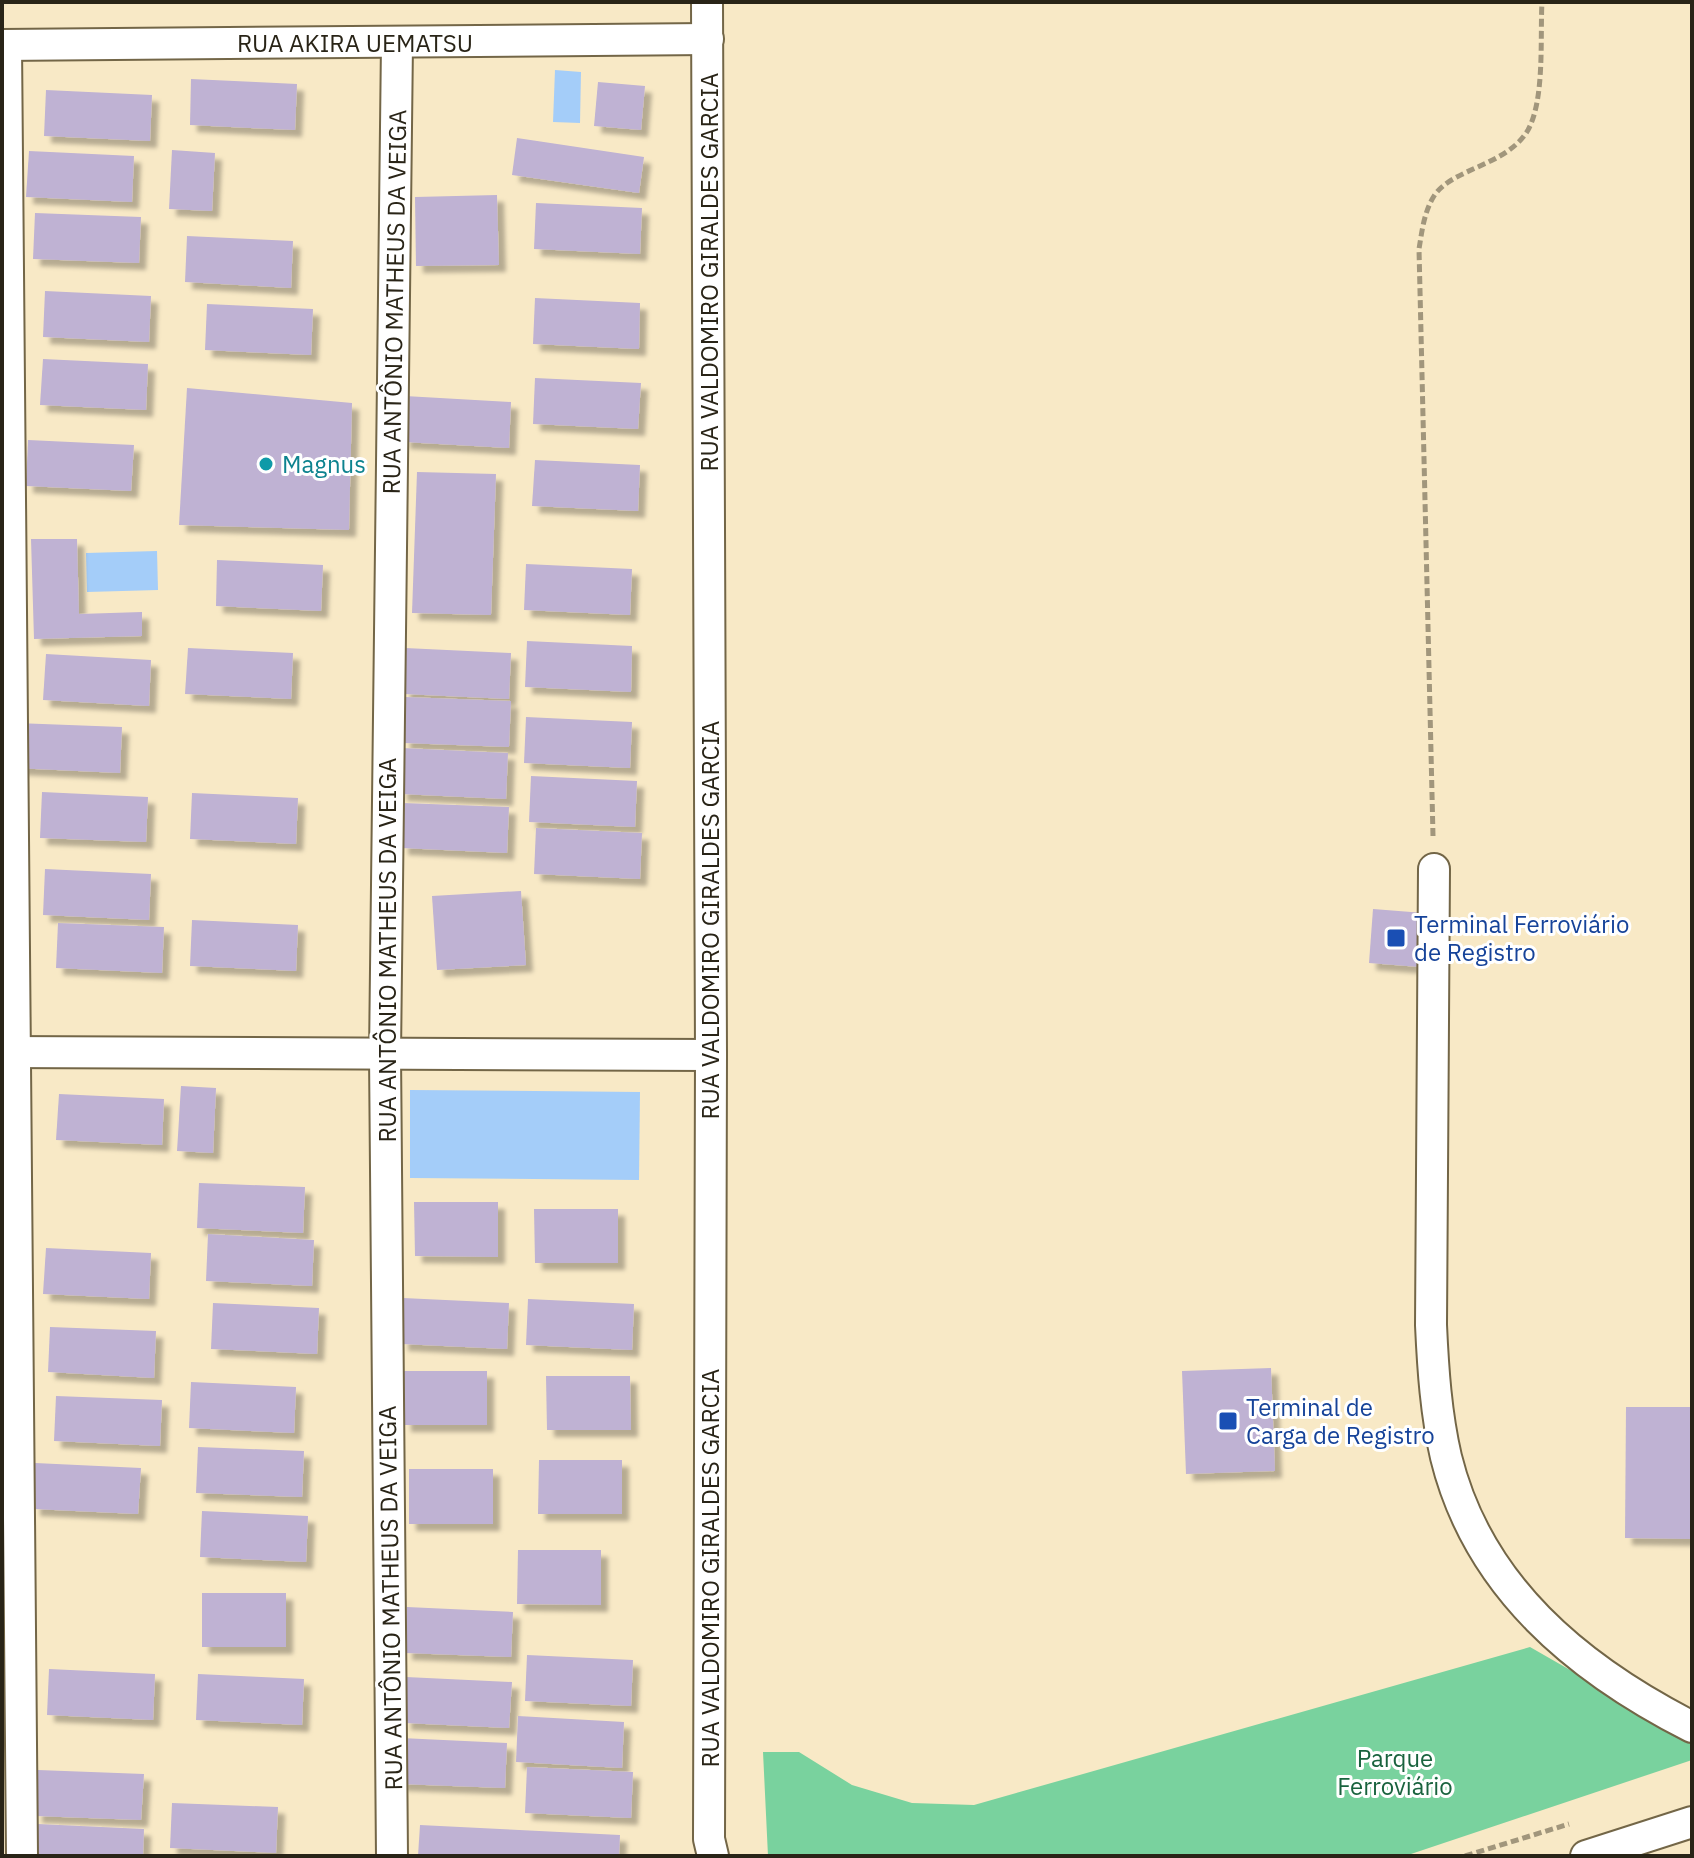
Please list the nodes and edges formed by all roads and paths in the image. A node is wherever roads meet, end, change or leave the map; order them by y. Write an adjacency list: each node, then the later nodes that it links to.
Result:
1 (707, 2): 3 (street, RUA VALDOMIRO GIRALDES GARCIA)
2 (1542, 2): 7 (path)
3 (708, 39): 4 (street, RUA AKIRA UEMATSU); 10 (street, RUA VALDOMIRO GIRALDES GARCIA)
4 (397, 43): 5 (street, RUA AKIRA UEMATSU); 9 (street, RUA ANTÔNIO MATHEUS DA VEIGA)
5 (4, 45): 6 (street)
6 (7, 638): 8 (street)
7 (1434, 869): 11 (street)
8 (9, 1052): 9 (street); 14 (street)
9 (385, 1054): 10 (street); 15 (street, RUA ANTÔNIO MATHEUS DA VEIGA)
10 (711, 1055): 13 (street, RUA VALDOMIRO GIRALDES GARCIA)
11 (1692, 1727)
12 (1692, 1822): 16 (street)
13 (709, 1850)
14 (22, 1856)
15 (392, 1856)
16 (1586, 1856)

